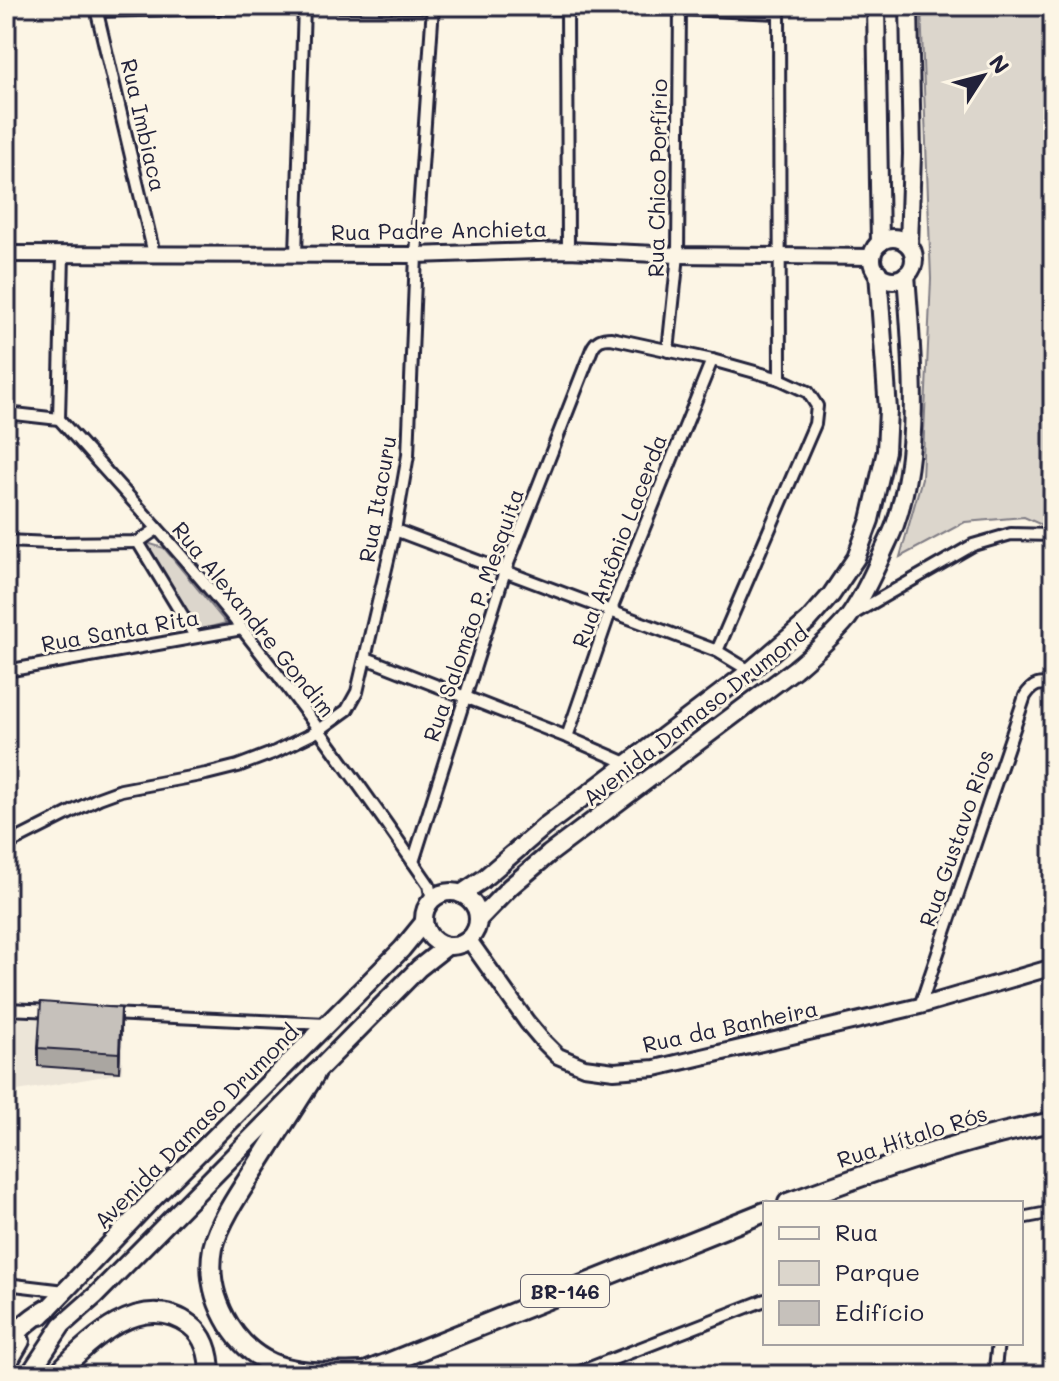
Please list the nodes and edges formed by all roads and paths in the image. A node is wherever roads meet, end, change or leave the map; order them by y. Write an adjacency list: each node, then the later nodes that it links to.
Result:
1 (304, 6): 4 (street); 7 (street); 14 (street)
2 (876, 6): 18 (main road, Avenida Damaso Drumond)
3 (909, 6): 9 (main road)
4 (433, 7): 5 (street); 15 (street, Rua Itacuru)
5 (567, 8): 6 (street); 10 (street)
6 (680, 8): 8 (street); 16 (street, Rua Chico Porfírio)
7 (96, 9): 13 (street, Rua Imbiaca)
8 (779, 9): 17 (street)
9 (909, 245): 18 (main road); 19 (main road)
10 (568, 250): 15 (main road, Rua Padre Anchieta); 16 (main road, Rua Padre Anchieta)
11 (6, 254): 12 (main road, Rua Padre Anchieta)
12 (63, 254): 13 (main road, Rua Padre Anchieta); 24 (street)
13 (154, 254): 14 (main road, Rua Padre Anchieta)
14 (296, 254): 15 (main road, Rua Padre Anchieta)
15 (416, 255): 26 (street, Rua Itacuru)
16 (678, 255): 17 (main road, Rua Padre Anchieta); 20 (street, Rua Chico Porfírio)
17 (780, 257): 18 (main road, Rua Padre Anchieta); 22 (street)
18 (877, 257): 19 (main road); 38 (main road, Avenida Damaso Drumond)
19 (906, 275): 32 (main road, Avenida Damaso Drumond)
20 (668, 351): 21 (street); 30 (street, Rua Salomão P. Mesquita)
21 (712, 360): 22 (street); 31 (street, Rua Antônio Lacerda)
22 (780, 379): 35 (street)
23 (6, 413): 24 (street)
24 (59, 419): 25 (street, Rua Alexandre Gondim)
25 (157, 529): 29 (street); 33 (street, Rua Alexandre Gondim)
26 (395, 530): 30 (street); 36 (street, Rua Itacuru)
27 (1053, 535): 32 (street)
28 (6, 541): 29 (street)
29 (138, 542): 34 (street)
30 (505, 571): 31 (street); 40 (street, Rua Salomão P. Mesquita)
31 (610, 612): 35 (street); 42 (street, Rua Antônio Lacerda)
32 (849, 616): 48 (main road, Avenida Damaso Drumond)
33 (242, 629): 34 (street, Rua Santa Rita); 41 (street, Rua Alexandre Gondim)
34 (195, 636): 37 (street, Rua Santa Rita)
35 (717, 651): 38 (street)
36 (366, 658): 40 (street); 41 (street, Rua Itacuru)
37 (6, 671)
38 (750, 671): 43 (main road, Avenida Damaso Drumond)
39 (1053, 686): 53 (street, Rua Gustavo Rios)
40 (465, 697): 42 (street); 45 (street, Rua Salomão P. Mesquita)
41 (318, 731): 44 (street, Rua Itacuru); 45 (street, Rua Alexandre Gondim)
42 (567, 737): 43 (street)
43 (629, 764): 46 (main road, Avenida Damaso Drumond)
44 (6, 845)
45 (413, 862): 47 (street, Rua Alexandre Gondim)
46 (461, 894): 47 (main road); 48 (main road)
47 (432, 900): 49 (main road)
48 (478, 920): 50 (main road)
49 (424, 922): 51 (main road); 57 (main road, Avenida Damaso Drumond)
50 (469, 940): 51 (main road); 53 (main road, Rua da Banheira)
51 (447, 946): 58 (main road)
52 (1053, 967): 53 (main road, Rua da Banheira)
53 (920, 1006)
54 (6, 1009): 55 (street)
55 (67, 1012)
56 (98, 1013): 57 (street)
57 (327, 1024): 65 (main road, Avenida Damaso Drumond)
58 (315, 1074): 71 (highway); 72 (main road)
59 (1053, 1122): 60 (highway, Rua Hítalo Rós)
60 (794, 1201)
61 (1053, 1212): 63 (street)
62 (763, 1213): 71 (highway, BR-146)
63 (1023, 1218)
64 (6, 1284): 65 (street)
65 (65, 1291): 67 (main road, Avenida Damaso Drumond)
66 (763, 1301): 75 (street)
67 (47, 1309): 69 (highway); 70 (main road, Avenida Damaso Drumond)
68 (998, 1345): 78 (street)
69 (6, 1350)
70 (6, 1367)
71 (362, 1374)
72 (29, 1375)
73 (56, 1375): 74 (highway)
74 (210, 1375)
75 (572, 1375)
76 (866, 1375): 77 (street)
77 (890, 1375)
78 (994, 1375)

